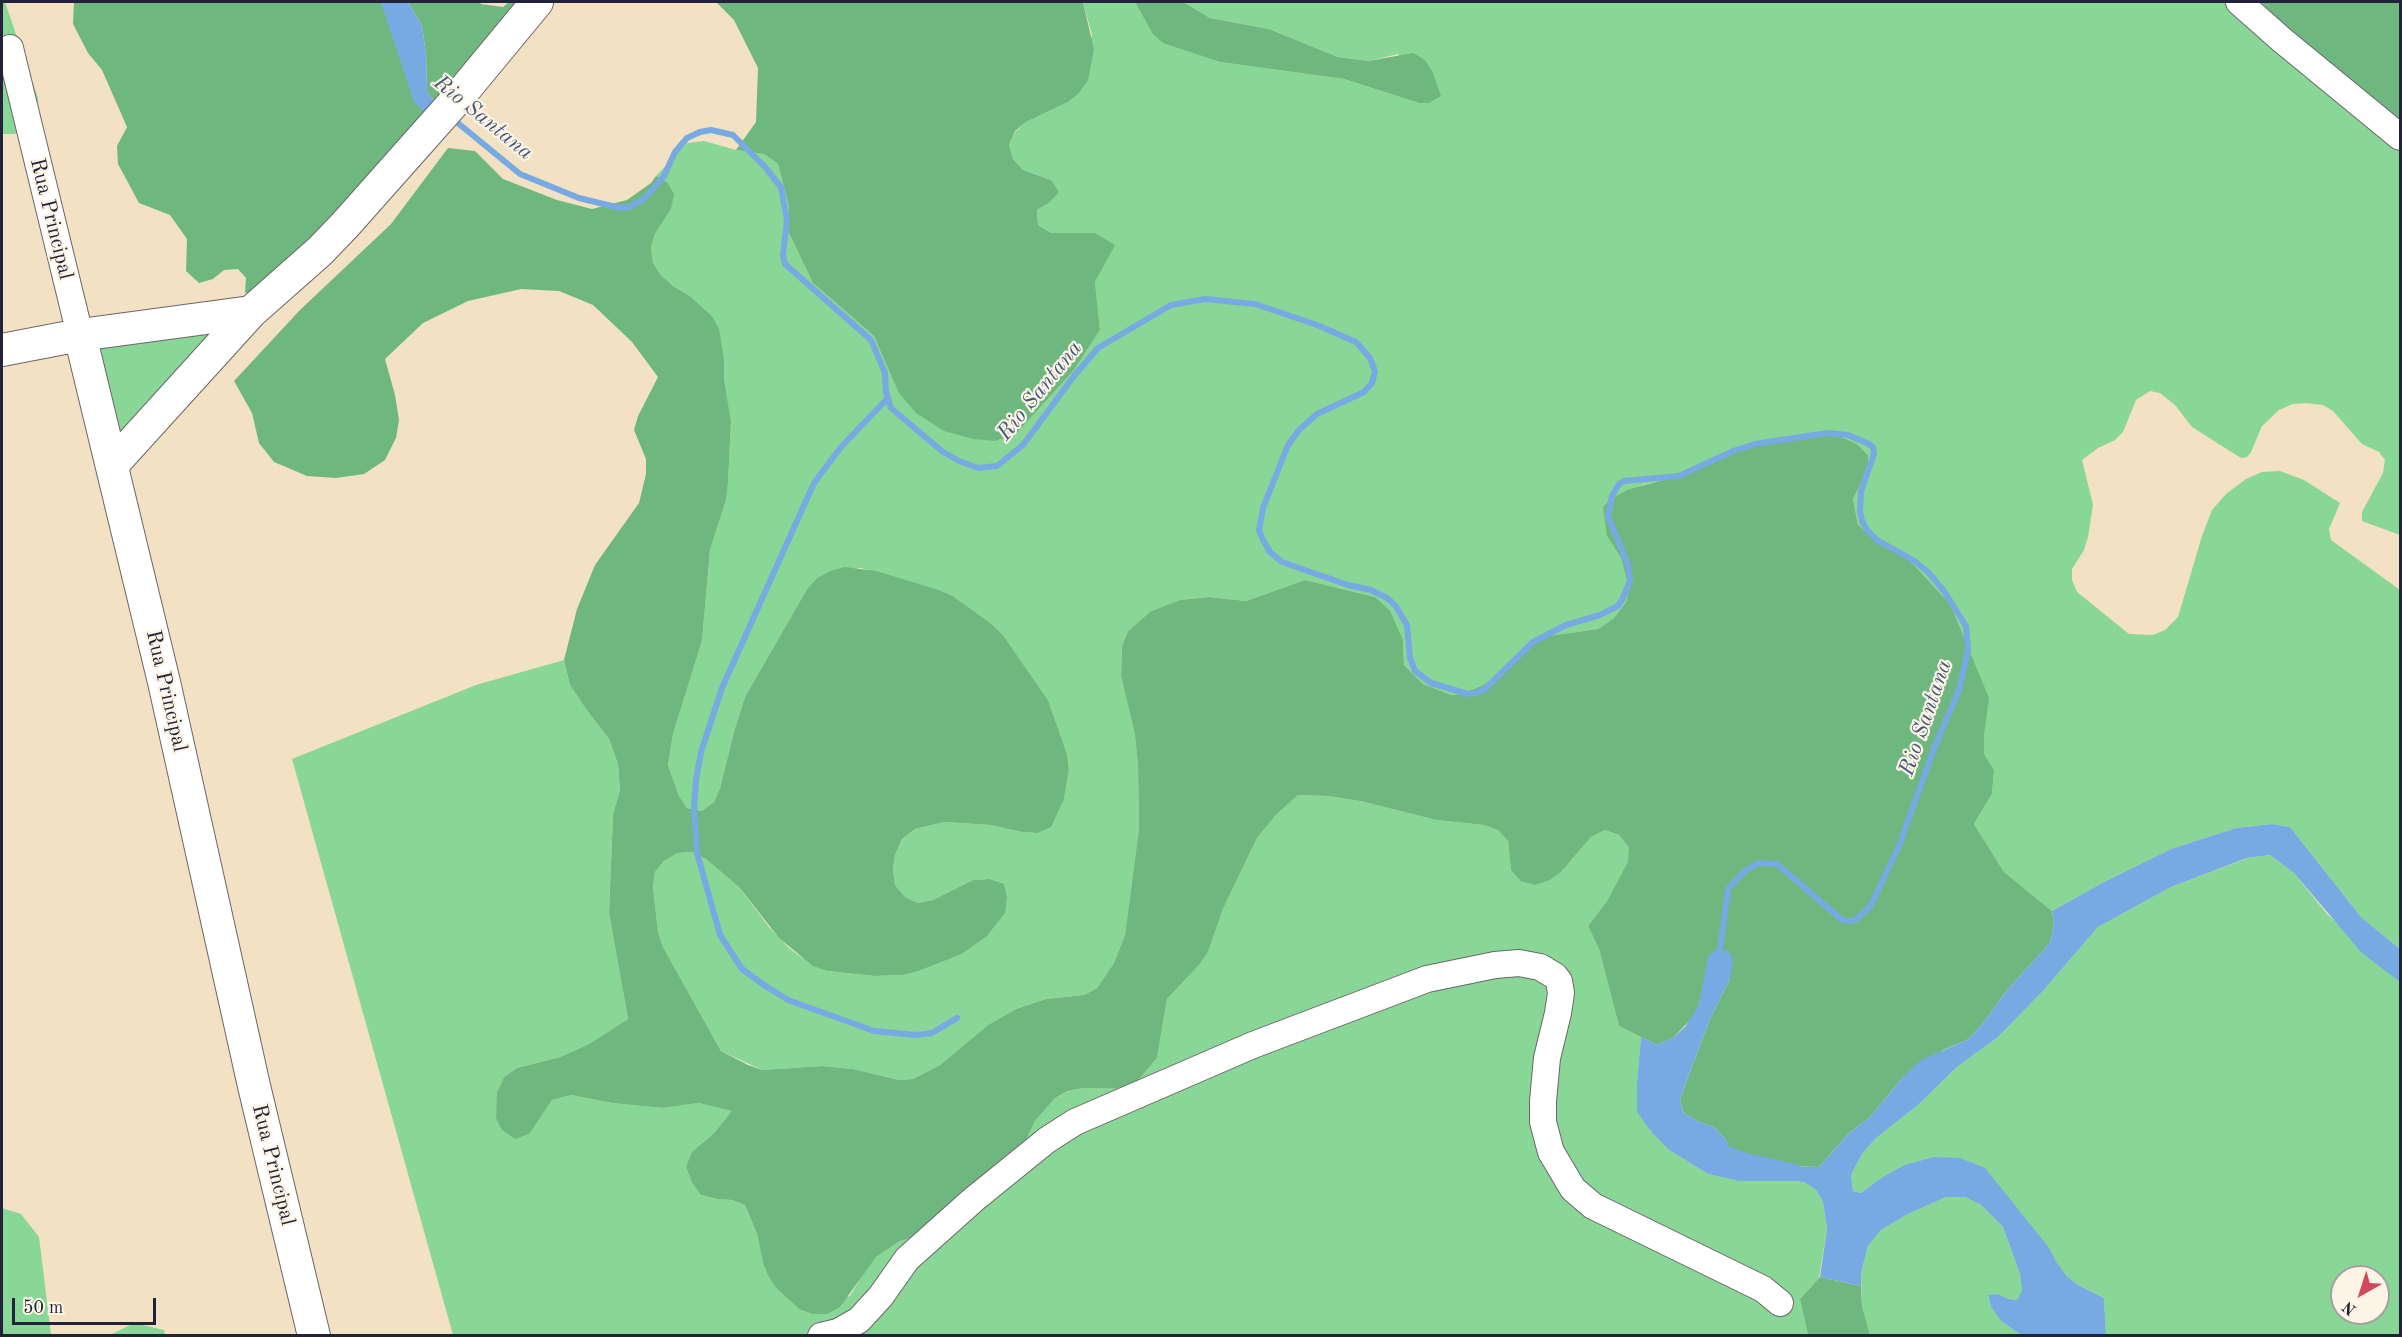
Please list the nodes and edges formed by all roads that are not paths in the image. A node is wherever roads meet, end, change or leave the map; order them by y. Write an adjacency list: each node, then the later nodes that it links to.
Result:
1 (537, 2): 5 (main road)
2 (2239, 2): 4 (street)
3 (10, 48): 6 (street, Rua Principal)
4 (2400, 137)
5 (250, 312): 6 (main road); 8 (main road)
6 (80, 336): 7 (main road); 8 (main road, Rua Principal)
7 (2, 350)
8 (113, 464): 10 (main road, Rua Principal)
9 (1780, 1304): 11 (street)
10 (314, 1335)
11 (821, 1335)

